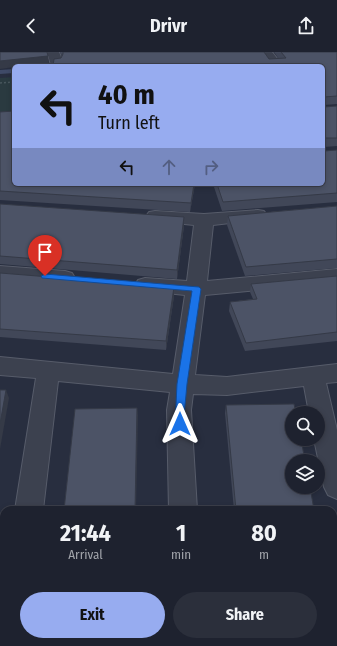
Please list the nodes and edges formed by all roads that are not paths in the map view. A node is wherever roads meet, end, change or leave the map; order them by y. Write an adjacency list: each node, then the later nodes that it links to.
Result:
1 (266, 52): 2 (street)
2 (275, 64)
3 (278, 213): 5 (street)
4 (141, 216): 5 (street)
5 (204, 220): 10 (street)
6 (0, 273): 8 (street)
7 (337, 276): 10 (street)
8 (86, 280)
9 (126, 283): 10 (street)
10 (196, 289): 15 (street)
11 (0, 366): 12 (street)
12 (48, 371): 15 (street); 17 (street)
13 (337, 373): 14 (street)
14 (313, 376): 15 (street); 16 (street)
15 (182, 384): 18 (street)
16 (337, 487)
17 (30, 506)
18 (182, 506)

